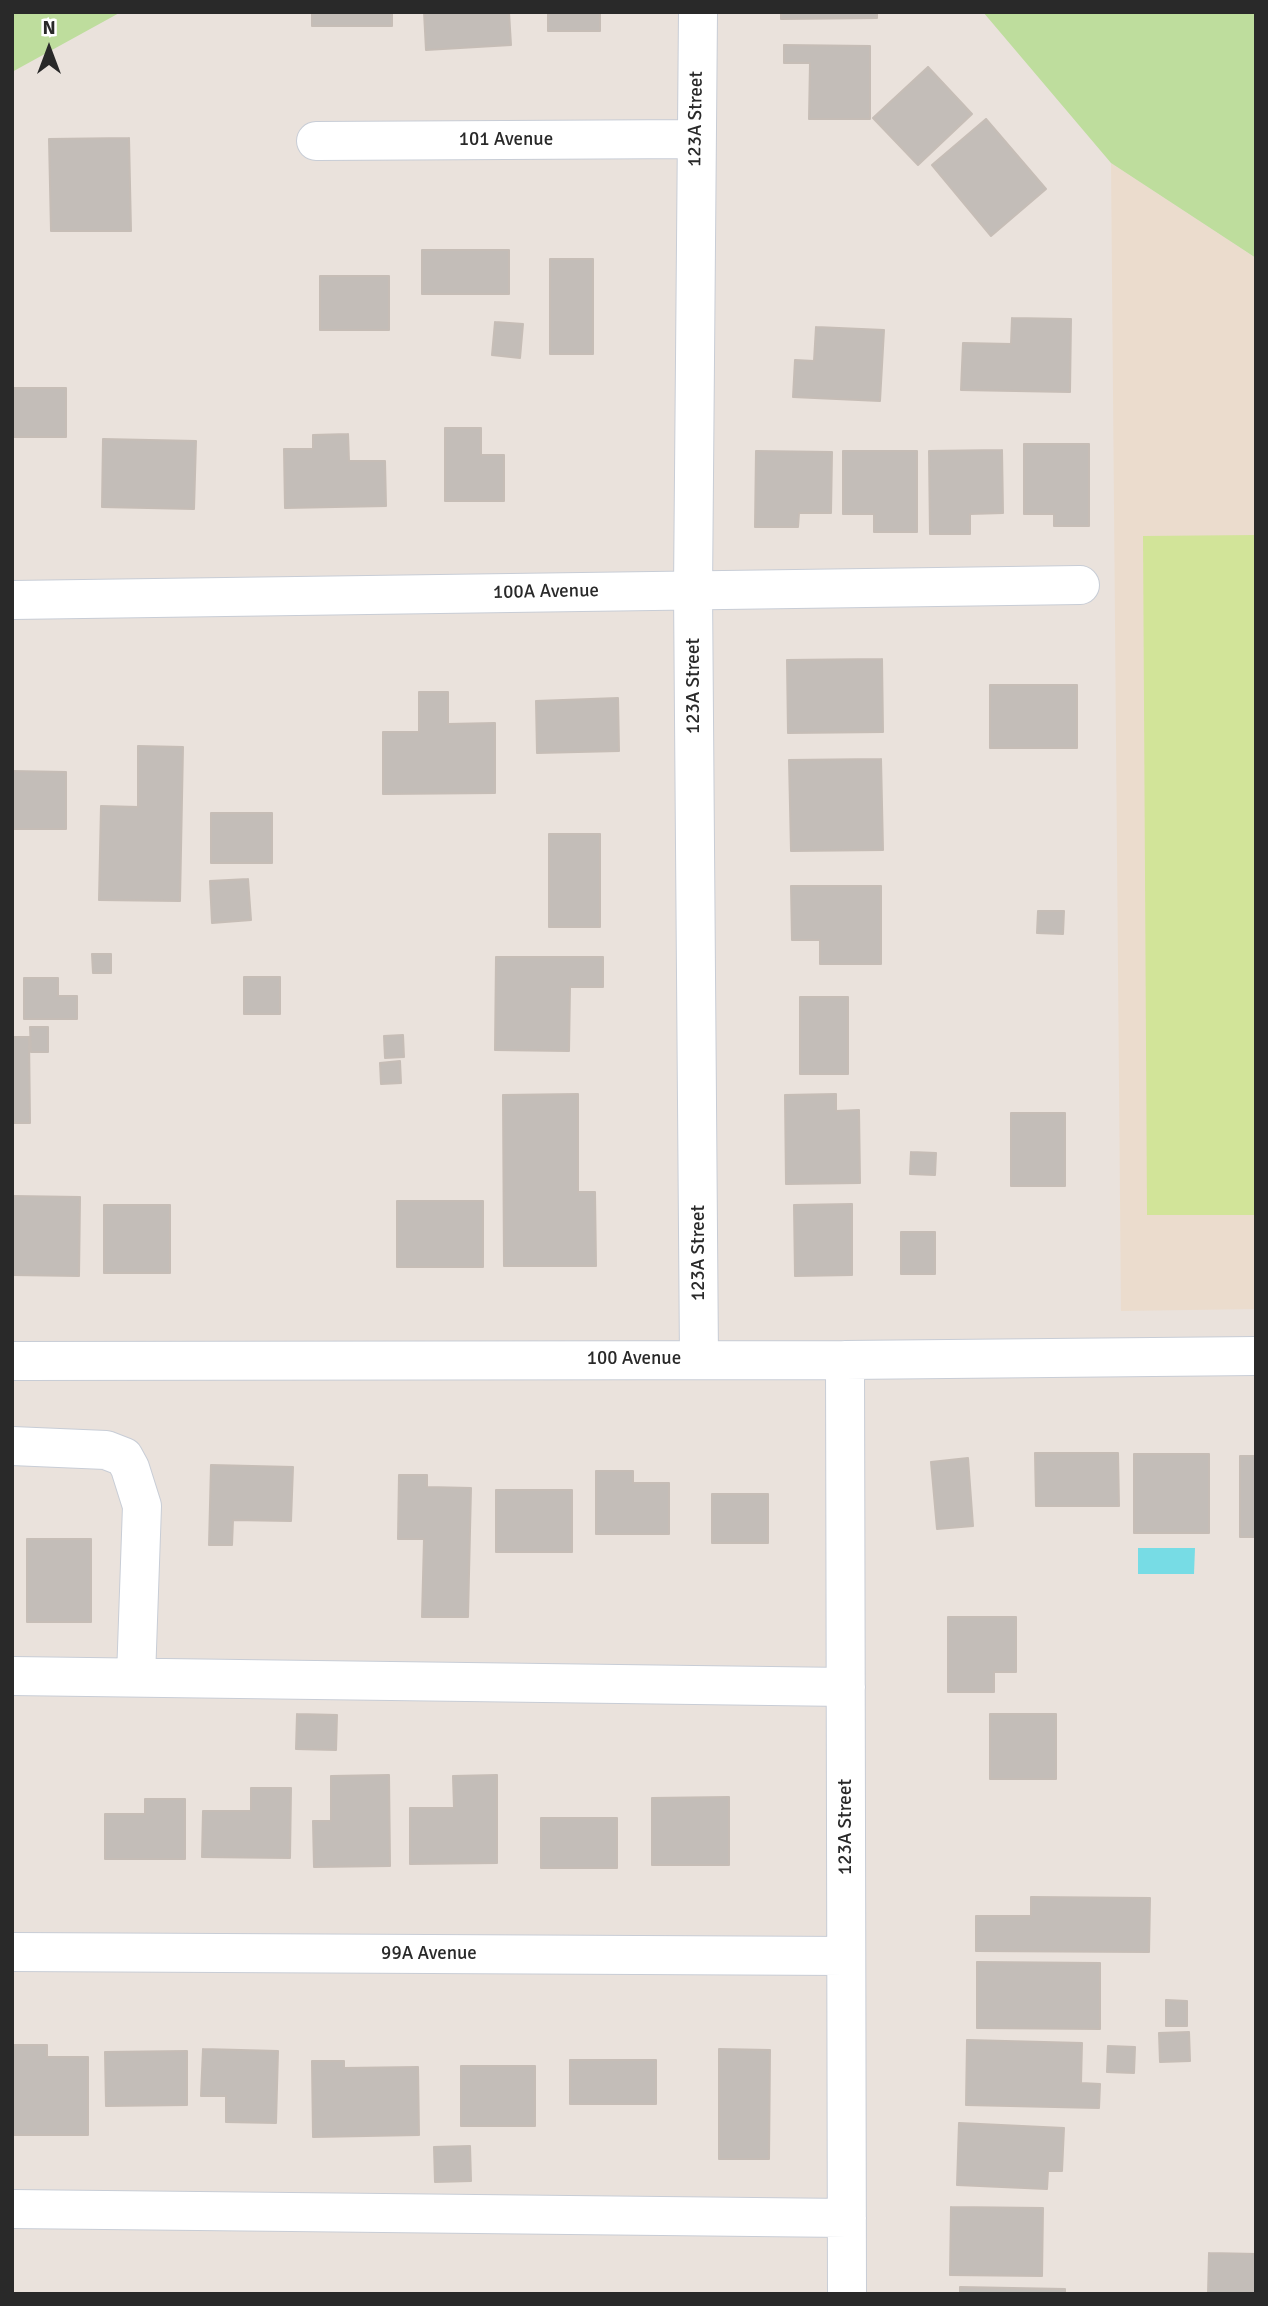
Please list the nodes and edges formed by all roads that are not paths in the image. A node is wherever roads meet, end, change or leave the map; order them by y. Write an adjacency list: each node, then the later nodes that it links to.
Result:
1 (698, 12): 2 (street, 123A Street)
2 (695, 139): 3 (street, 101 Avenue); 5 (street, 123A Street)
3 (316, 141)
4 (1080, 585): 5 (street, 100A Avenue)
5 (693, 590): 6 (street, 100A Avenue); 8 (street, 123A Street)
6 (12, 600)
7 (1256, 1356): 9 (street, 100 Avenue)
8 (699, 1359): 9 (street, 100 Avenue); 10 (street, 100 Avenue)
9 (845, 1360): 14 (street, 123A Street)
10 (12, 1361)
11 (12, 1446): 13 (street)
12 (12, 1676): 13 (street)
13 (136, 1677): 14 (street)
14 (846, 1687): 16 (street, 123A Street)
15 (12, 1952): 16 (street, 99A Avenue)
16 (846, 1955): 18 (street, 123A Street)
17 (12, 2208): 18 (street)
18 (847, 2218): 19 (street, 123A Street)
19 (847, 2294)

